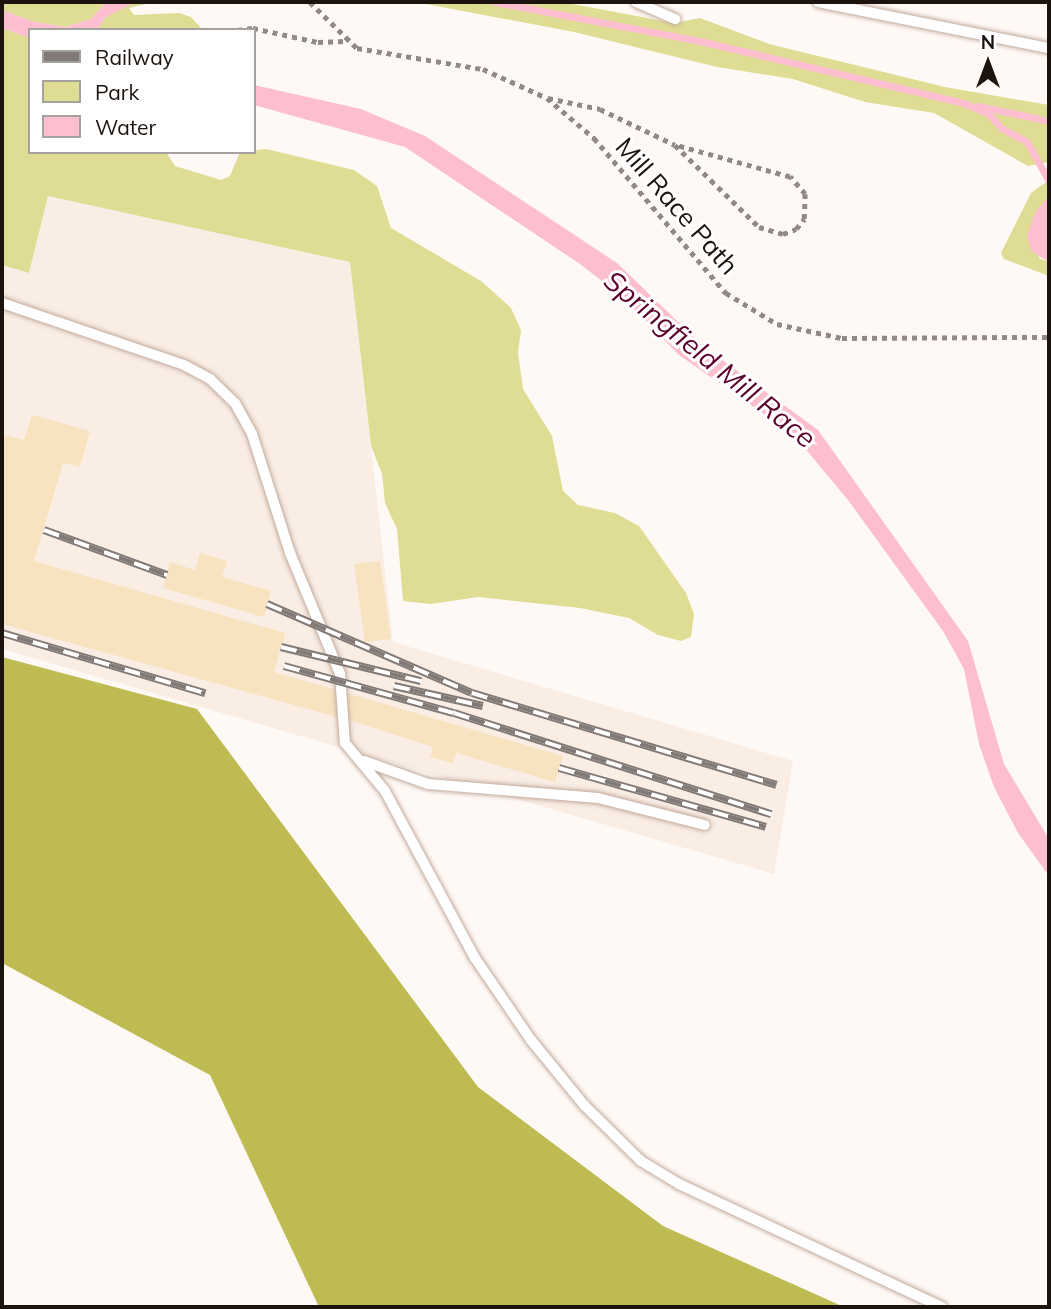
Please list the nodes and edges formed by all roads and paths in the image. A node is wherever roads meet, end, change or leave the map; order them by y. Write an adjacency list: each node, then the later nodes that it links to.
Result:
1 (310, 2): 6 (path)
2 (636, 2): 4 (lane)
3 (818, 2): 7 (lane)
4 (675, 19)
5 (256, 29): 6 (path, Mill Race Path)
6 (345, 41): 8 (path, Mill Race Path)
7 (1049, 48)
8 (547, 98): 9 (path); 11 (path, Mill Race Path)
9 (675, 145): 9 (path)
10 (2, 303): 12 (lane)
11 (1049, 337)
12 (354, 755): 13 (lane); 14 (lane)
13 (705, 825)
14 (942, 1307)

